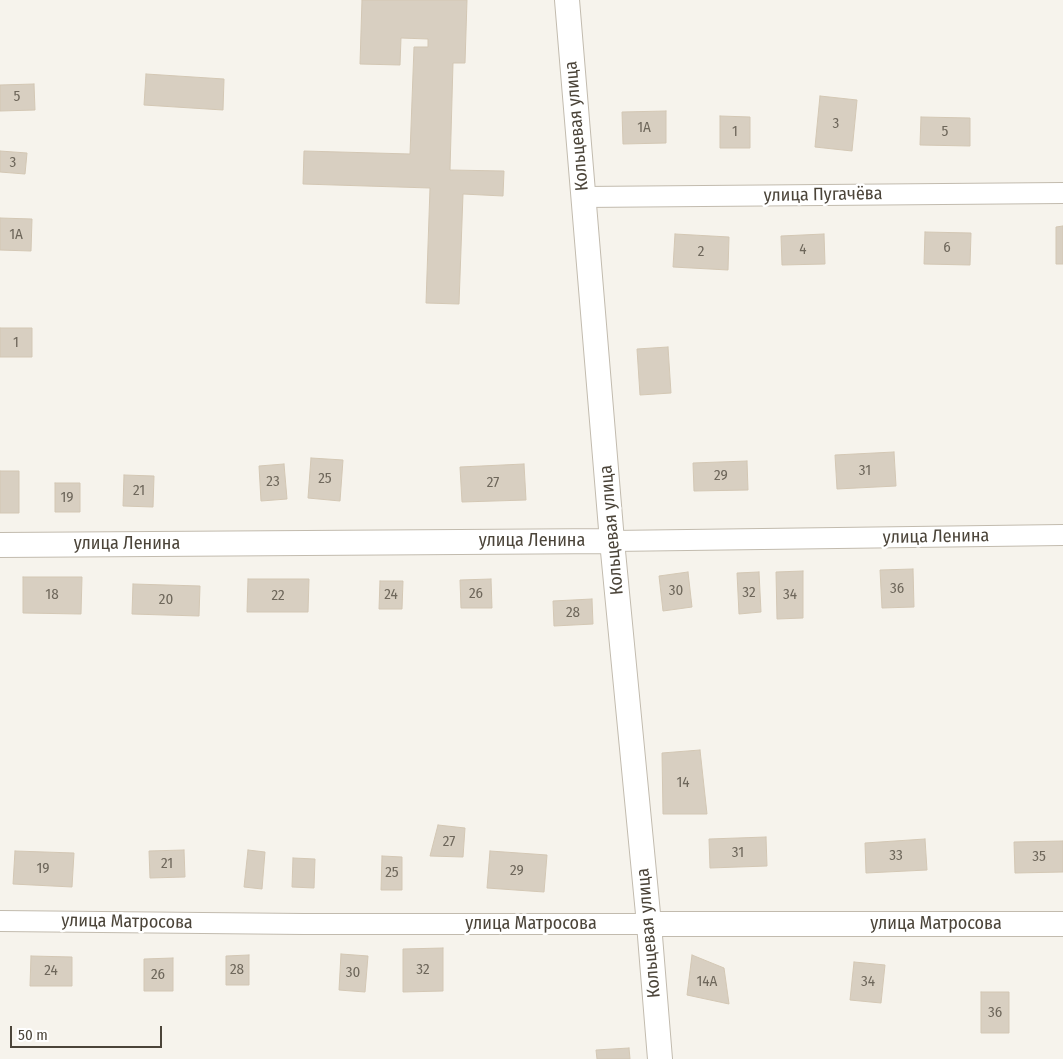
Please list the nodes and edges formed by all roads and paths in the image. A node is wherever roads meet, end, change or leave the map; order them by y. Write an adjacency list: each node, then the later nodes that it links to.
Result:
1 (567, 0): 3 (street, Кольцевая улица)
2 (1063, 193): 3 (street, улица Пугачёва)
3 (583, 197): 5 (street, Кольцевая улица)
4 (1063, 535): 5 (street, улица Ленина)
5 (612, 541): 6 (street, улица Ленина); 8 (street, Кольцевая улица)
6 (0, 545)
7 (0, 921): 8 (street, улица Матросова)
8 (649, 924): 9 (street, улица Матросова); 10 (street, Кольцевая улица)
9 (1063, 924)
10 (660, 1059)

